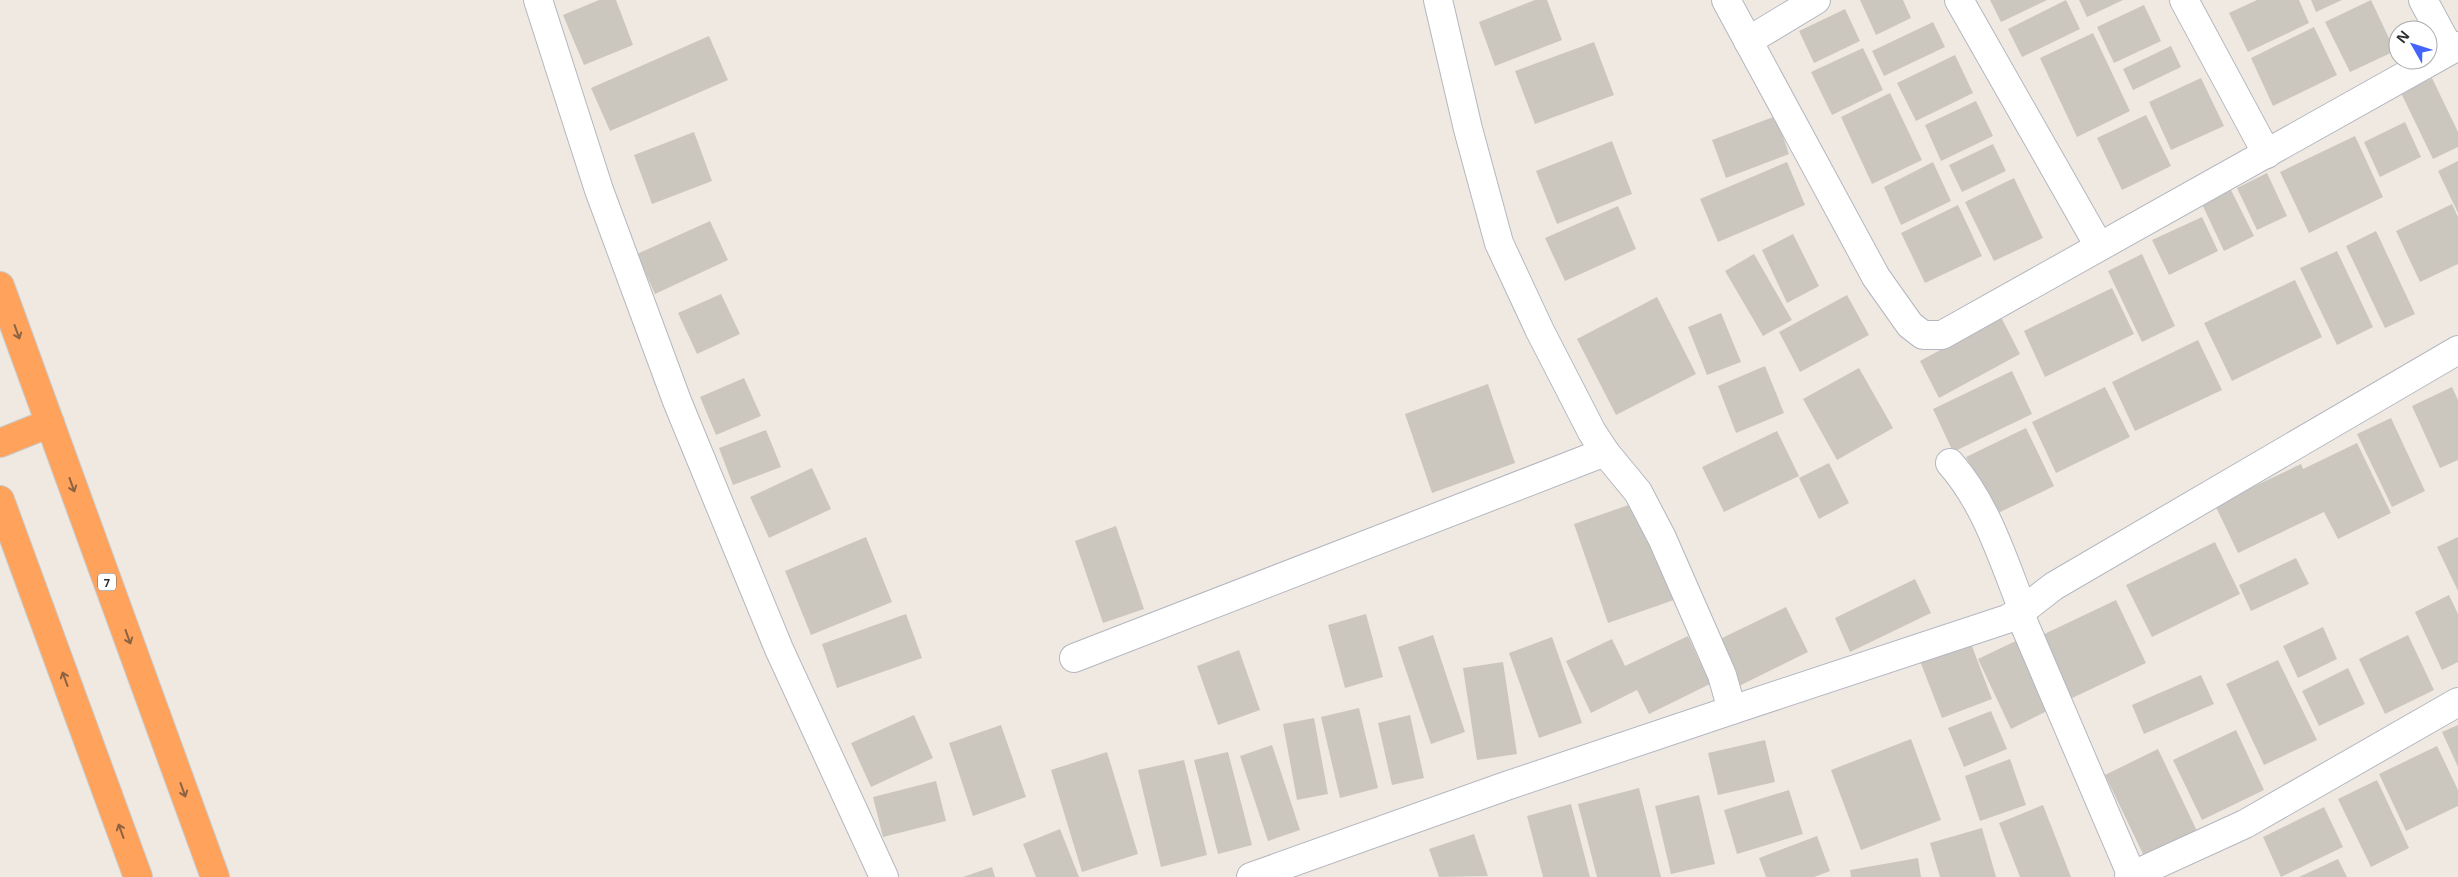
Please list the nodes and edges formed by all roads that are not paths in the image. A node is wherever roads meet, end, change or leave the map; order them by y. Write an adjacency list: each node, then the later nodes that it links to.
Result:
1 (538, 0): 26 (street)
2 (1438, 0): 16 (street)
3 (1726, 0): 8 (street)
4 (1816, 0): 8 (street)
5 (1959, 0): 11 (street)
6 (2184, 0): 10 (street)
7 (2423, 0): 9 (street)
8 (1748, 41): 11 (street)
9 (2454, 48): 10 (street)
10 (2268, 154): 11 (street)
11 (2099, 246)
12 (0, 286): 14 (highway, 7, one-way to 14)
13 (2458, 350): 19 (street)
14 (50, 423): 15 (highway); 25 (highway, 7, one-way to 25)
15 (0, 443)
16 (1605, 452): 20 (street); 22 (street)
17 (1950, 463): 19 (street)
18 (0, 500): 24 (highway, one-way to 18)
19 (2021, 611): 22 (street); 23 (street)
20 (1074, 658)
21 (2458, 702): 23 (street)
22 (1732, 710): 27 (street)
23 (2131, 876)
24 (138, 877)
25 (215, 877)
26 (884, 877)
27 (1252, 877)

